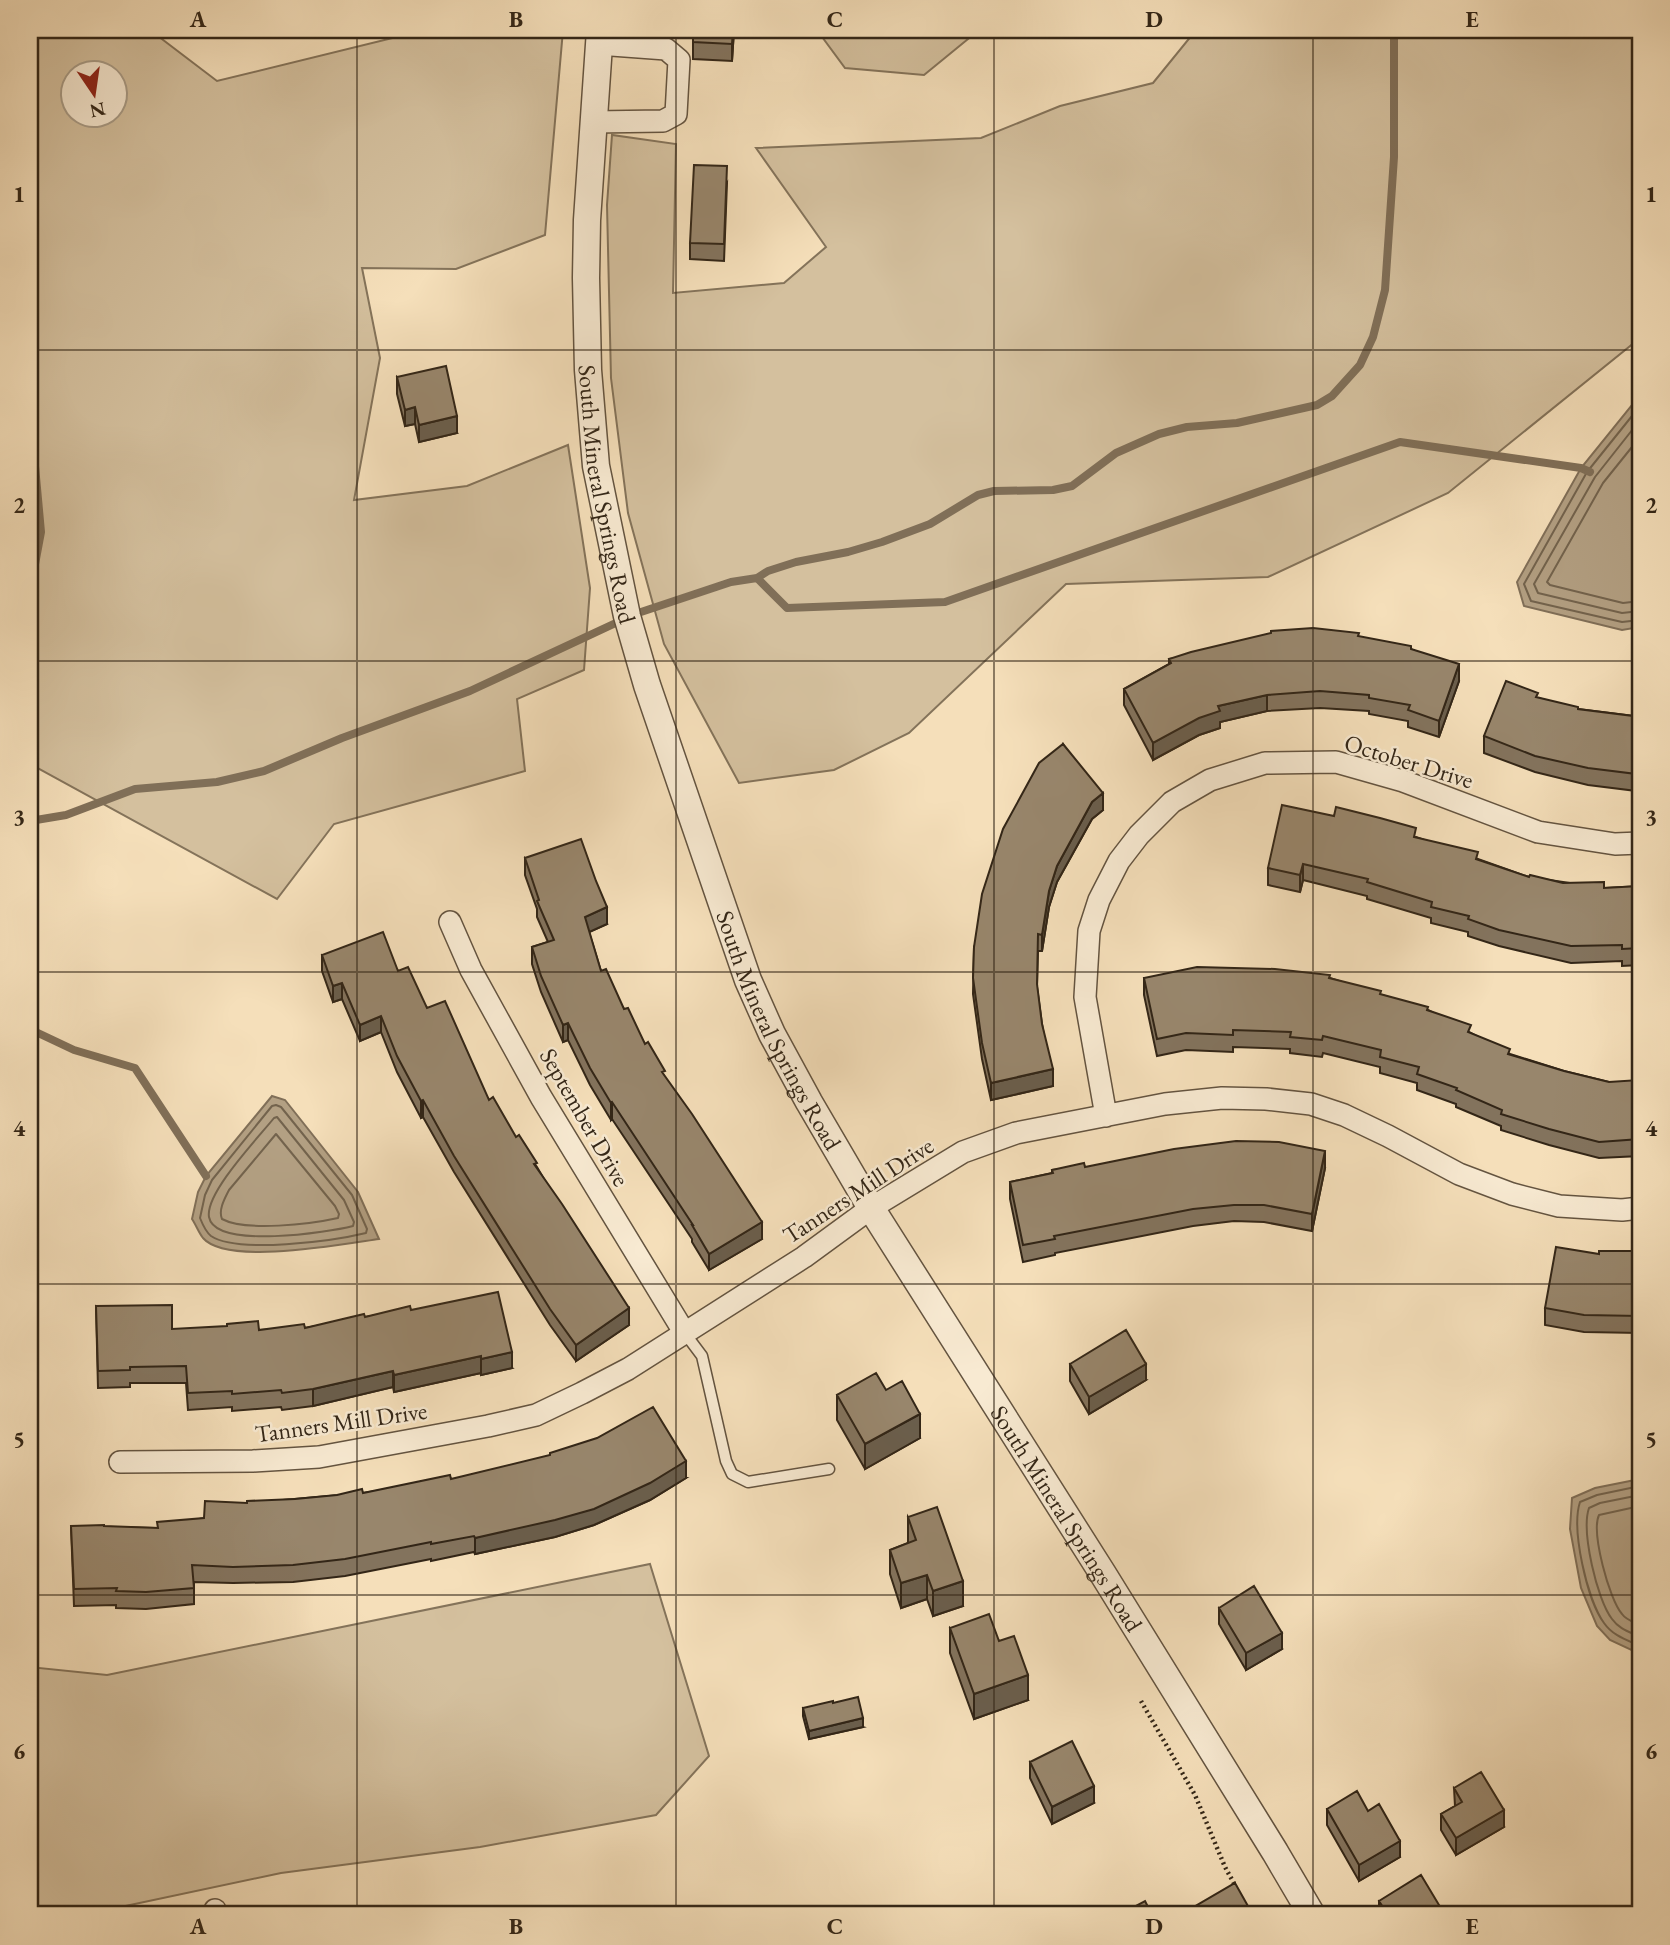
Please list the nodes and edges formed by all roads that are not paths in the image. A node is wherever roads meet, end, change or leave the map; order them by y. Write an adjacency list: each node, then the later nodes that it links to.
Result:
1 (599, 37): 2 (street, South Mineral Springs Road); 2 (street)
2 (593, 122): 6 (street, South Mineral Springs Road)
3 (1640, 843): 5 (street, October Drive)
4 (450, 922): 8 (street, September Drive)
5 (1105, 1116): 6 (street, Tanners Mill Drive); 7 (street, Tanners Mill Drive)
6 (872, 1208): 8 (street, Tanners Mill Drive); 11 (street, South Mineral Springs Road)
7 (1640, 1208)
8 (684, 1332): 9 (street, Tanners Mill Drive); 10 (lane)
9 (120, 1462)
10 (829, 1469)
11 (1312, 1915)

